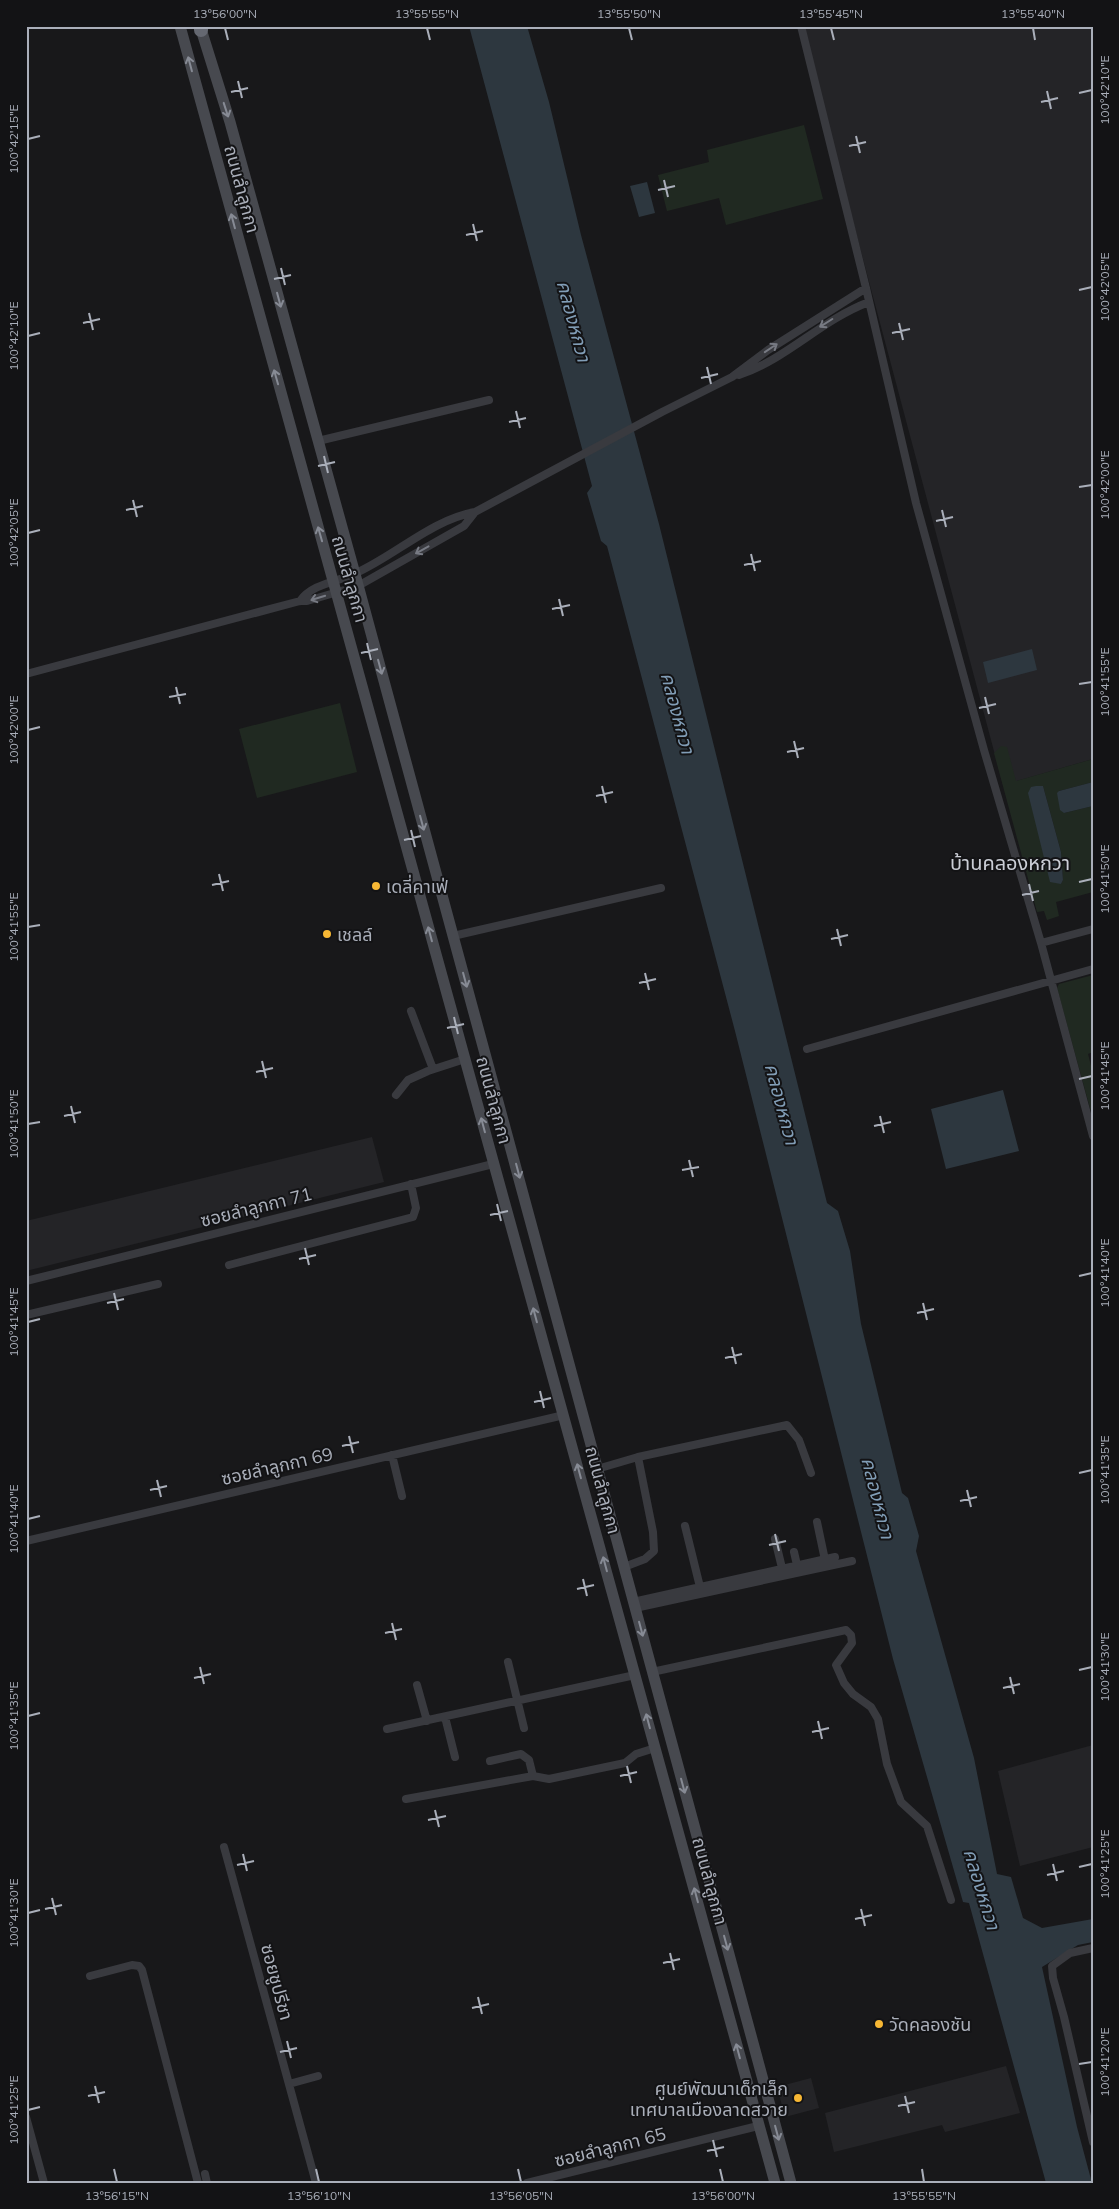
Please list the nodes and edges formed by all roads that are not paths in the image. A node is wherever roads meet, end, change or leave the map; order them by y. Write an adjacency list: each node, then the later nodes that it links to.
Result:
1 (180, 26): 15 (main road, ถนนลำลูกกา, one-way to 1)
2 (801, 26): 4 (street)
3 (201, 27): 8 (main road, ถนนลำลูกกา, one-way to 8)
4 (866, 288): 5 (street); 6 (street, one-way to 4)
5 (869, 302): 6 (street, one-way to 6); 23 (street)
6 (732, 377): 9 (street)
7 (489, 400): 8 (street)
8 (318, 441): 14 (main road, ถนนลำลูกกา)
9 (476, 512): 10 (street); 11 (street)
10 (436, 528): 11 (street); 12 (street)
11 (442, 538): 13 (street, one-way to 13)
12 (400, 548): 13 (street); 14 (street)
13 (407, 558): 16 (street)
14 (355, 574): 15 (street); 16 (main road, ถนนลำลูกกา)
15 (333, 581): 17 (main road, ถนนลำลูกกา); 18 (street)
16 (358, 586): 17 (street); 22 (main road, ถนนลำลูกกา, one-way to 22)
17 (336, 593): 18 (street, one-way to 18); 28 (main road, ถนนลำลูกกา, one-way to 17)
18 (300, 601): 19 (street)
19 (26, 674)
20 (660, 888): 22 (street)
21 (1093, 929): 23 (street)
22 (453, 936): 41 (main road, ถนนลำลูกกา, one-way to 41)
23 (1041, 943): 25 (street)
24 (1093, 970): 25 (street)
25 (1050, 981): 27 (street); 31 (street)
26 (411, 1011): 29 (street)
27 (807, 1049)
28 (465, 1059): 29 (street); 32 (main road, ถนนลำลูกกา, one-way to 28)
29 (433, 1069): 30 (street)
30 (396, 1094)
31 (1093, 1136)
32 (494, 1164): 33 (street, ซอยลำลูกกา 71); 38 (main road, ถนนลำลูกกา, one-way to 32)
33 (411, 1184): 34 (street); 35 (street, ซอยลำลูกกา 71)
34 (229, 1265)
35 (26, 1281)
36 (158, 1284): 37 (street)
37 (26, 1314)
38 (564, 1415): 39 (street, ซอยลำลูกกา 69); 45 (main road, ถนนลำลูกกา, one-way to 38)
39 (392, 1455): 43 (street); 49 (street, ซอยลำลูกกา 69)
40 (638, 1457): 41 (street); 42 (street); 55 (street)
41 (597, 1469): 44 (main road, ถนนลำลูกกา)
42 (811, 1473)
43 (402, 1496)
44 (610, 1514): 45 (main road); 55 (main road, ถนนลำลูกกา)
45 (592, 1518): 61 (main road, ถนนลำลูกกา, one-way to 45)
46 (817, 1522): 52 (street)
47 (685, 1526): 57 (street)
48 (775, 1539): 56 (street)
49 (26, 1541)
50 (794, 1552): 54 (street)
51 (835, 1557): 52 (street)
52 (825, 1560): 54 (street)
53 (852, 1561): 58 (street)
54 (797, 1565): 56 (street)
55 (624, 1567): 58 (main road, ถนนลำลูกกา)
56 (782, 1568): 57 (street)
57 (700, 1587): 58 (street)
58 (634, 1605): 60 (main road, ถนนลำลูกกา, one-way to 60)
59 (508, 1662): 63 (street)
60 (652, 1672): 74 (street); 89 (main road, ถนนลำลูกกา, one-way to 89)
61 (635, 1675): 63 (street); 68 (main road, ถนนลำลูกกา, one-way to 61)
62 (417, 1685): 65 (street)
63 (518, 1701): 64 (street); 66 (street)
64 (446, 1716): 65 (street); 69 (street)
65 (427, 1721): 67 (street)
66 (524, 1728)
67 (388, 1729)
68 (655, 1748): 71 (street); 80 (main road, ถนนลำลูกกา, one-way to 68)
69 (456, 1757)
70 (490, 1761): 71 (street)
71 (533, 1776): 72 (street)
72 (406, 1799)
73 (224, 1847): 78 (street, ซอยชูปรีชา)
74 (951, 1900)
75 (1093, 1948): 81 (street)
76 (90, 1976): 84 (street)
77 (318, 2076): 78 (street)
78 (289, 2084): 86 (street, ซอยชูปรีชา)
79 (26, 2116): 83 (street)
80 (758, 2126): 87 (street, ซอยลำลูกกา 65); 88 (main road, ถนนลำลูกกา)
81 (1093, 2142)
82 (205, 2174): 85 (street)
83 (44, 2183)
84 (198, 2183)
85 (207, 2183)
86 (316, 2183)
87 (528, 2183)
88 (774, 2183)
89 (791, 2183)

